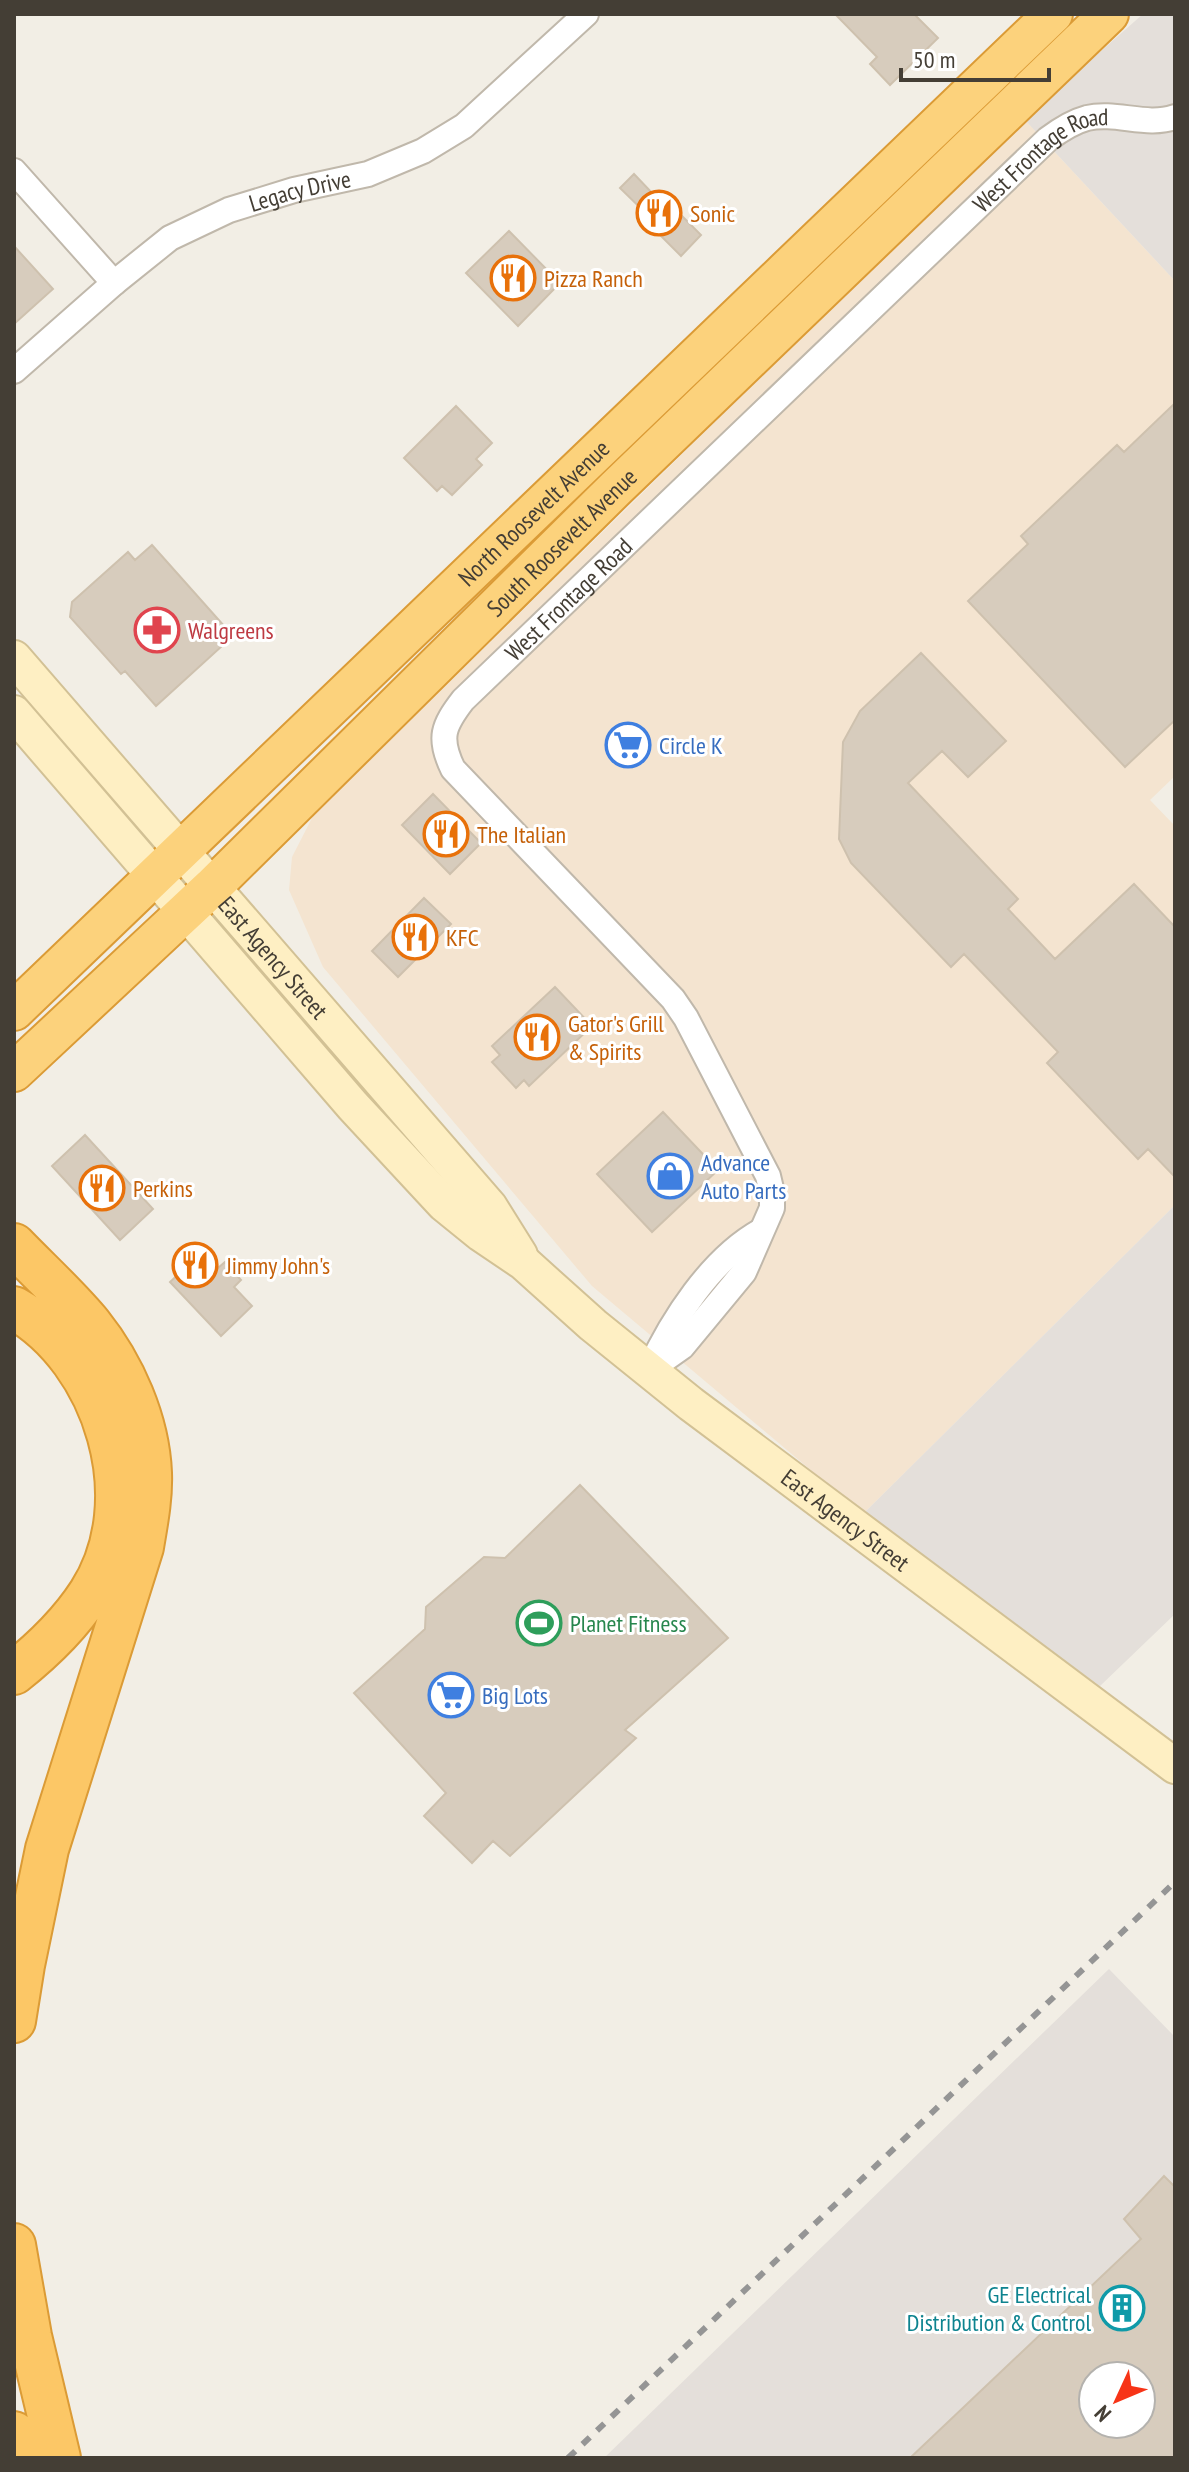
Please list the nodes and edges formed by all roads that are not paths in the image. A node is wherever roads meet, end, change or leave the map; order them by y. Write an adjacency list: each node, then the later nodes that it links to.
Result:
1 (586, 14): 6 (street, Legacy Drive)
2 (1053, 14): 10 (highway, North Roosevelt Avenue)
3 (1109, 14): 11 (highway, South Roosevelt Avenue)
4 (1175, 117): 16 (street, West Frontage Road)
5 (14, 171): 6 (street)
6 (114, 283): 7 (street, Legacy Drive)
7 (14, 371)
8 (14, 658): 10 (main road, East Agency Street)
9 (14, 713): 10 (main road, East Agency Street)
10 (169, 863): 11 (main road, East Agency Street); 12 (highway, North Roosevelt Avenue)
11 (199, 900): 13 (highway, South Roosevelt Avenue); 16 (main road, East Agency Street)
12 (14, 1011)
13 (14, 1072)
14 (14, 1245): 19 (highway)
15 (14, 1308): 17 (highway)
16 (648, 1371): 18 (main road, East Agency Street)
17 (14, 1673)
18 (1175, 1766)
19 (14, 2021)
20 (14, 2245): 23 (highway)
21 (14, 2433): 22 (highway)
22 (21, 2458)
23 (59, 2458)

